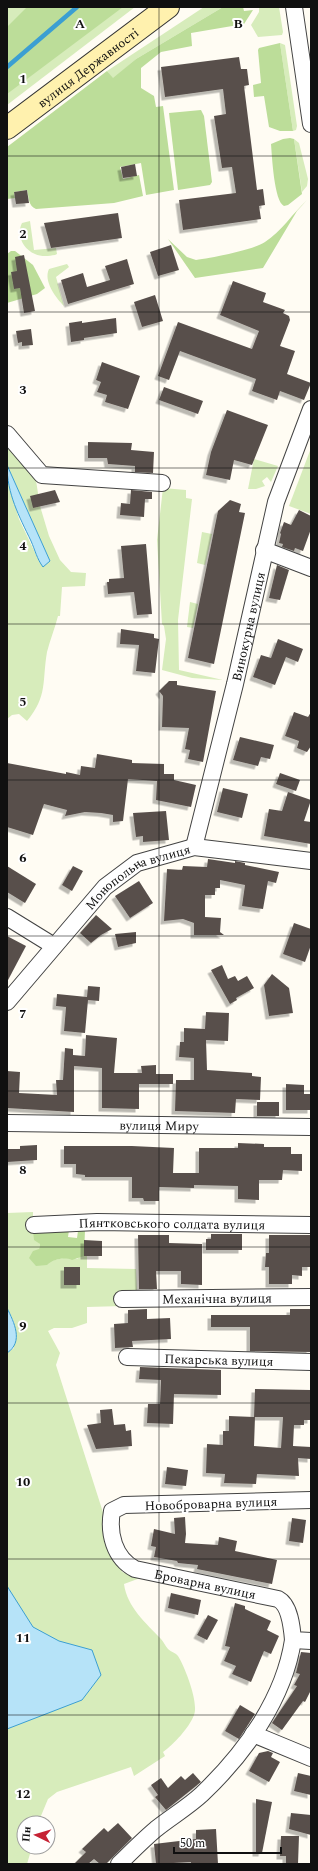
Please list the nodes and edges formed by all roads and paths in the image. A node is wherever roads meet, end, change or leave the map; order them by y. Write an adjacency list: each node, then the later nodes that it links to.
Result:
1 (168, 7): 4 (street, вулиця Державності)
2 (294, 7): 3 (street)
3 (311, 124)
4 (7, 128)
5 (311, 409): 8 (street, Винокурна вулиця)
6 (7, 434): 7 (street)
7 (162, 483)
8 (264, 550): 9 (street); 10 (street, Винокурна вулиця)
9 (311, 568)
10 (194, 847): 11 (street, Монопольна вулиця); 13 (street, Монопольна вулиця)
11 (311, 861)
12 (7, 917): 13 (street)
13 (54, 946): 14 (street, Монопольна вулиця)
14 (7, 1002)
15 (7, 1123): 16 (street, вулиця Миру)
16 (311, 1128)
17 (34, 1225): 18 (street, Пянтковського солдата вулиця)
18 (311, 1225)
19 (311, 1297): 20 (street, Механічна вулиця)
20 (122, 1299)
21 (127, 1357): 22 (street, Пекарська вулиця)
22 (311, 1362)
23 (311, 1500): 24 (street, Новоброварна вулиця)
24 (112, 1511): 25 (street, Броварна вулиця)
25 (293, 1640): 26 (street); 27 (street)
26 (311, 1641)
27 (253, 1734): 28 (street); 29 (street)
28 (311, 1758)
29 (118, 1864)

